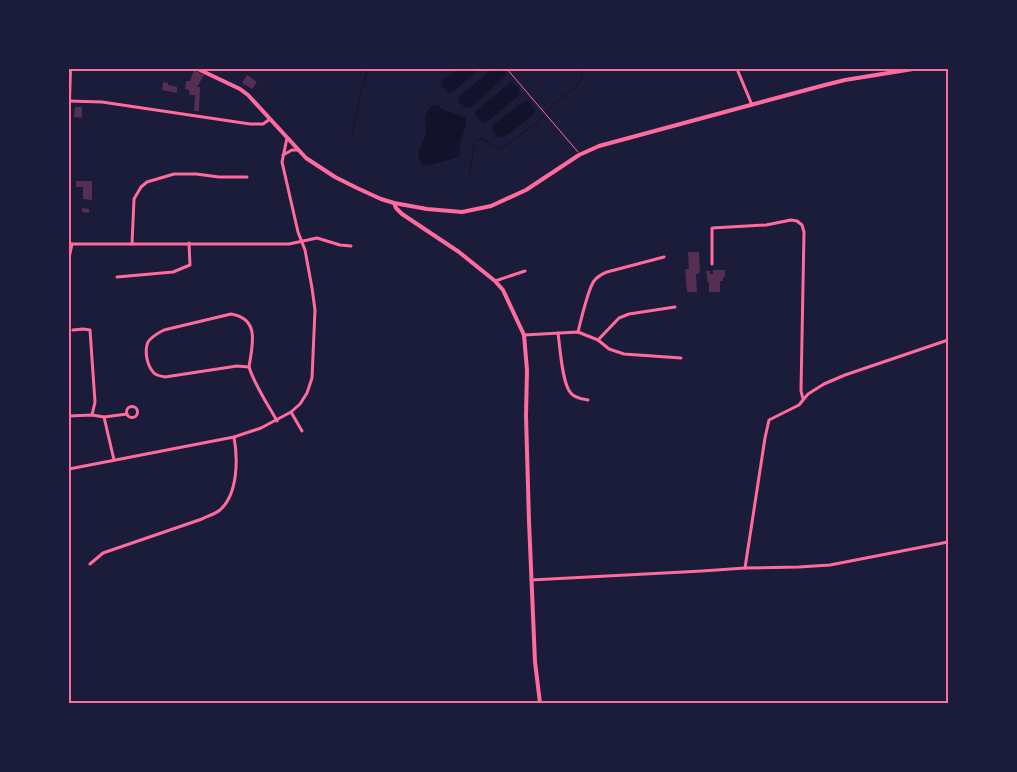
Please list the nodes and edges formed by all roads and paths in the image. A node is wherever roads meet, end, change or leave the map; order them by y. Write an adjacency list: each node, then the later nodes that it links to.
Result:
1 (70, 69): 6 (street)
2 (198, 69): 8 (street)
3 (507, 69): 11 (path)
4 (738, 69): 7 (street)
5 (913, 69): 7 (street)
6 (69, 101): 8 (street)
7 (752, 105): 11 (street)
8 (270, 119): 9 (street)
9 (287, 138): 10 (street); 12 (street)
10 (297, 150): 12 (street); 14 (street)
11 (579, 155): 14 (street)
12 (283, 156): 15 (street)
13 (247, 177): 18 (street)
14 (394, 203): 25 (street)
15 (302, 242): 16 (street); 19 (street); 37 (street)
16 (189, 243): 18 (street); 24 (street)
17 (70, 244): 18 (street); 21 (street)
18 (132, 244)
19 (351, 246)
20 (664, 257): 28 (street)
21 (69, 258)
22 (712, 264): 36 (street)
23 (525, 271): 25 (street)
24 (117, 277)
25 (495, 281): 30 (street)
26 (675, 307): 31 (street)
27 (73, 330): 39 (street)
28 (578, 332): 29 (street); 31 (street)
29 (558, 333): 30 (street); 35 (street)
30 (524, 335): 50 (street)
31 (598, 340): 33 (street)
32 (948, 340): 36 (street)
33 (680, 358)
34 (249, 367): 34 (street); 42 (street)
35 (588, 400)
36 (803, 400): 49 (street)
37 (291, 412): 42 (street); 43 (street)
38 (127, 414): 41 (street)
39 (92, 415): 40 (street); 41 (street)
40 (69, 416)
41 (104, 417): 45 (street)
42 (276, 421): 44 (street)
43 (302, 431)
44 (234, 437): 45 (street); 48 (street)
45 (114, 460): 46 (street)
46 (69, 469)
47 (948, 542): 49 (street)
48 (90, 564)
49 (745, 568): 50 (street)
50 (531, 580): 51 (street)
51 (540, 703)

